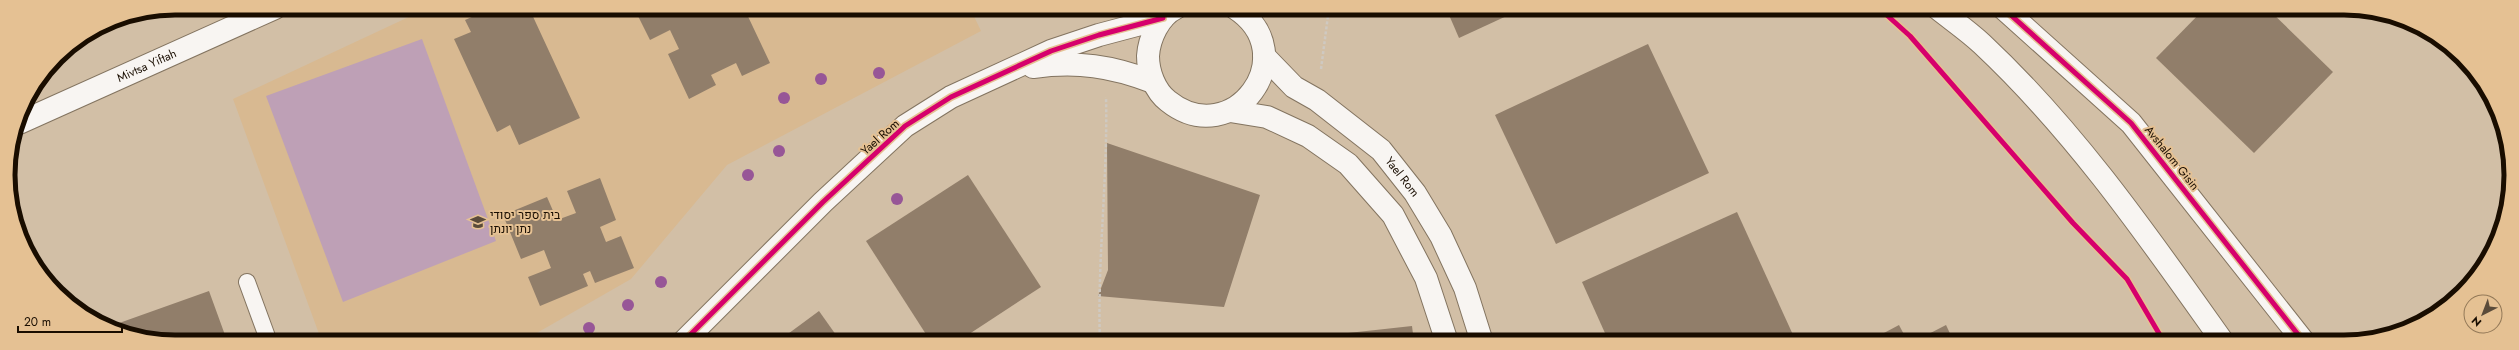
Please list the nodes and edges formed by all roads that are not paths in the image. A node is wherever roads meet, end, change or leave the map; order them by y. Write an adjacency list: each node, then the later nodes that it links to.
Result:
1 (259, 15): 11 (street, Mivtsa Yiftah)
2 (1163, 15): 8 (street, Yael Rom)
3 (1168, 15): 9 (street)
4 (1246, 15): 7 (street)
5 (1946, 15): 13 (street)
6 (2010, 15): 20 (street, Avshalom Gisin)
7 (1264, 56): 10 (street); 17 (street, Yael Rom)
8 (1000, 74): 9 (street, Yael Rom); 15 (street, Yael Rom)
9 (1153, 82): 10 (street)
10 (1230, 111): 16 (street)
11 (24, 121)
12 (247, 282): 14 (lane)
13 (2206, 318): 18 (street); 19 (street)
14 (266, 335)
15 (690, 335)
16 (1446, 335)
17 (1480, 335)
18 (2208, 335)
19 (2218, 335)
20 (2298, 335)

